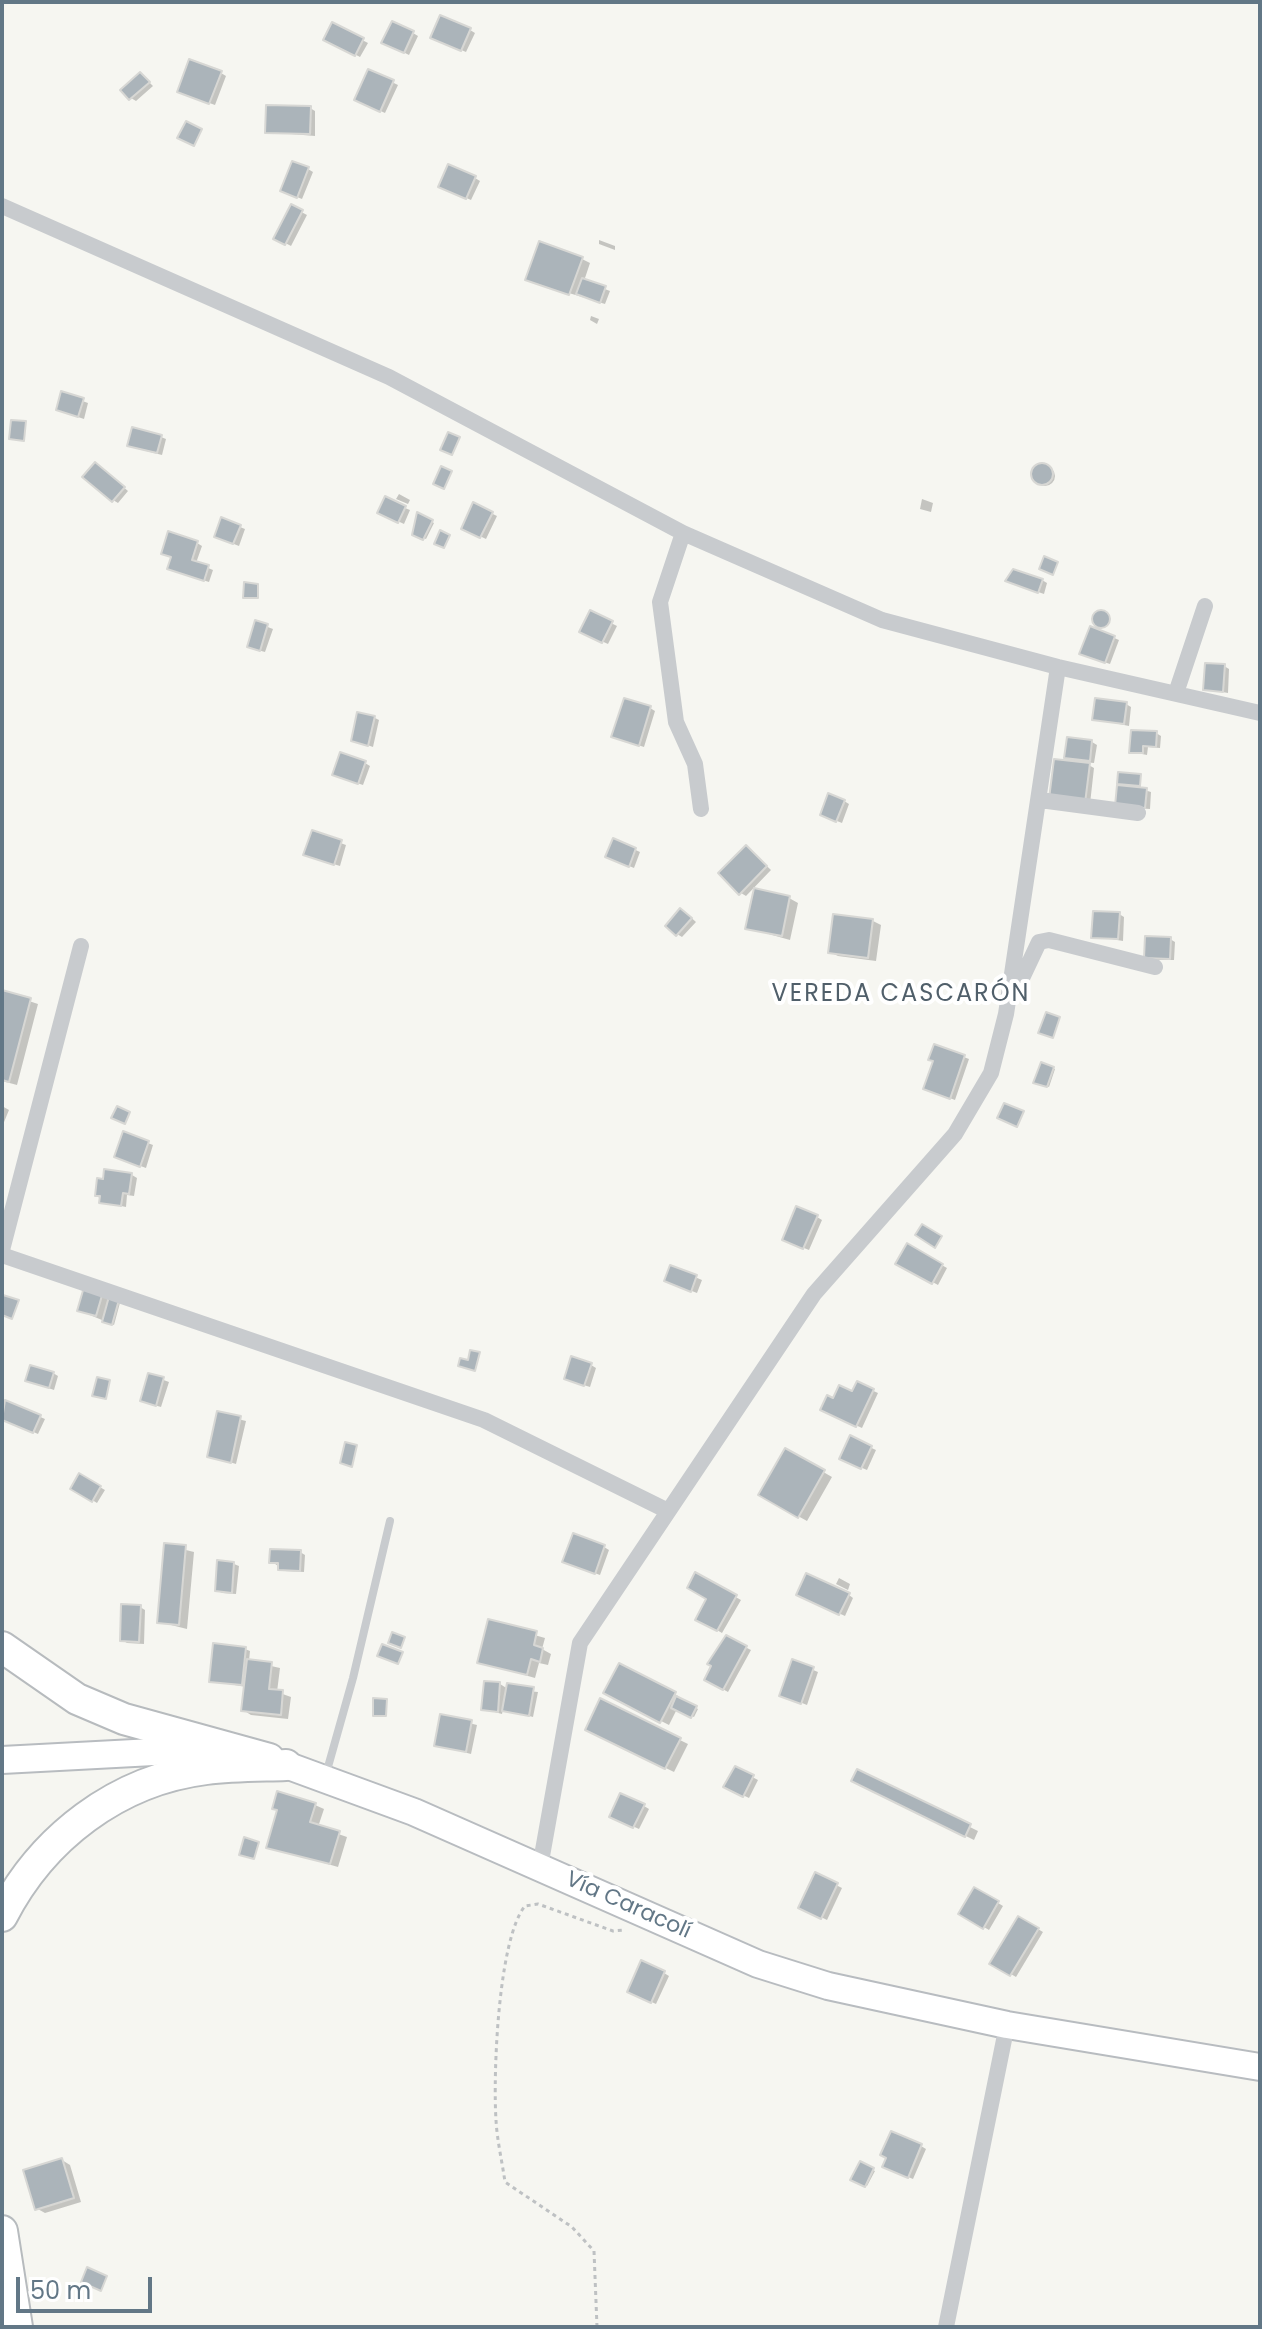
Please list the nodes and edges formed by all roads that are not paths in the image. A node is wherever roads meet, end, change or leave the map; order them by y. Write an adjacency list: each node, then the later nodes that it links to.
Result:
1 (2, 206): 2 (street)
2 (683, 533): 4 (street); 8 (street)
3 (1205, 606): 5 (street)
4 (1058, 667): 5 (street); 7 (street)
5 (1176, 693): 6 (street)
6 (1260, 713)
7 (1040, 800): 9 (street); 12 (street)
8 (701, 809)
9 (1138, 813)
10 (81, 946): 13 (street)
11 (1155, 967): 12 (street)
12 (1006, 1014): 14 (street)
13 (2, 1252): 14 (street)
14 (668, 1511): 20 (street)
15 (390, 1521): 19 (lane)
16 (2, 1647): 18 (highway)
17 (2, 1760): 18 (main road, Vía Caracolí)
18 (286, 1765): 19 (main road, Vía Caracolí); 21 (highway)
19 (324, 1779): 20 (main road, Vía Caracolí)
20 (540, 1867): 22 (main road, Vía Caracolí)
21 (2, 1916)
22 (1007, 2025): 23 (main road, Vía Caracolí); 26 (street)
23 (1260, 2067)
24 (2, 2231): 25 (highway)
25 (17, 2327)
26 (946, 2327)

